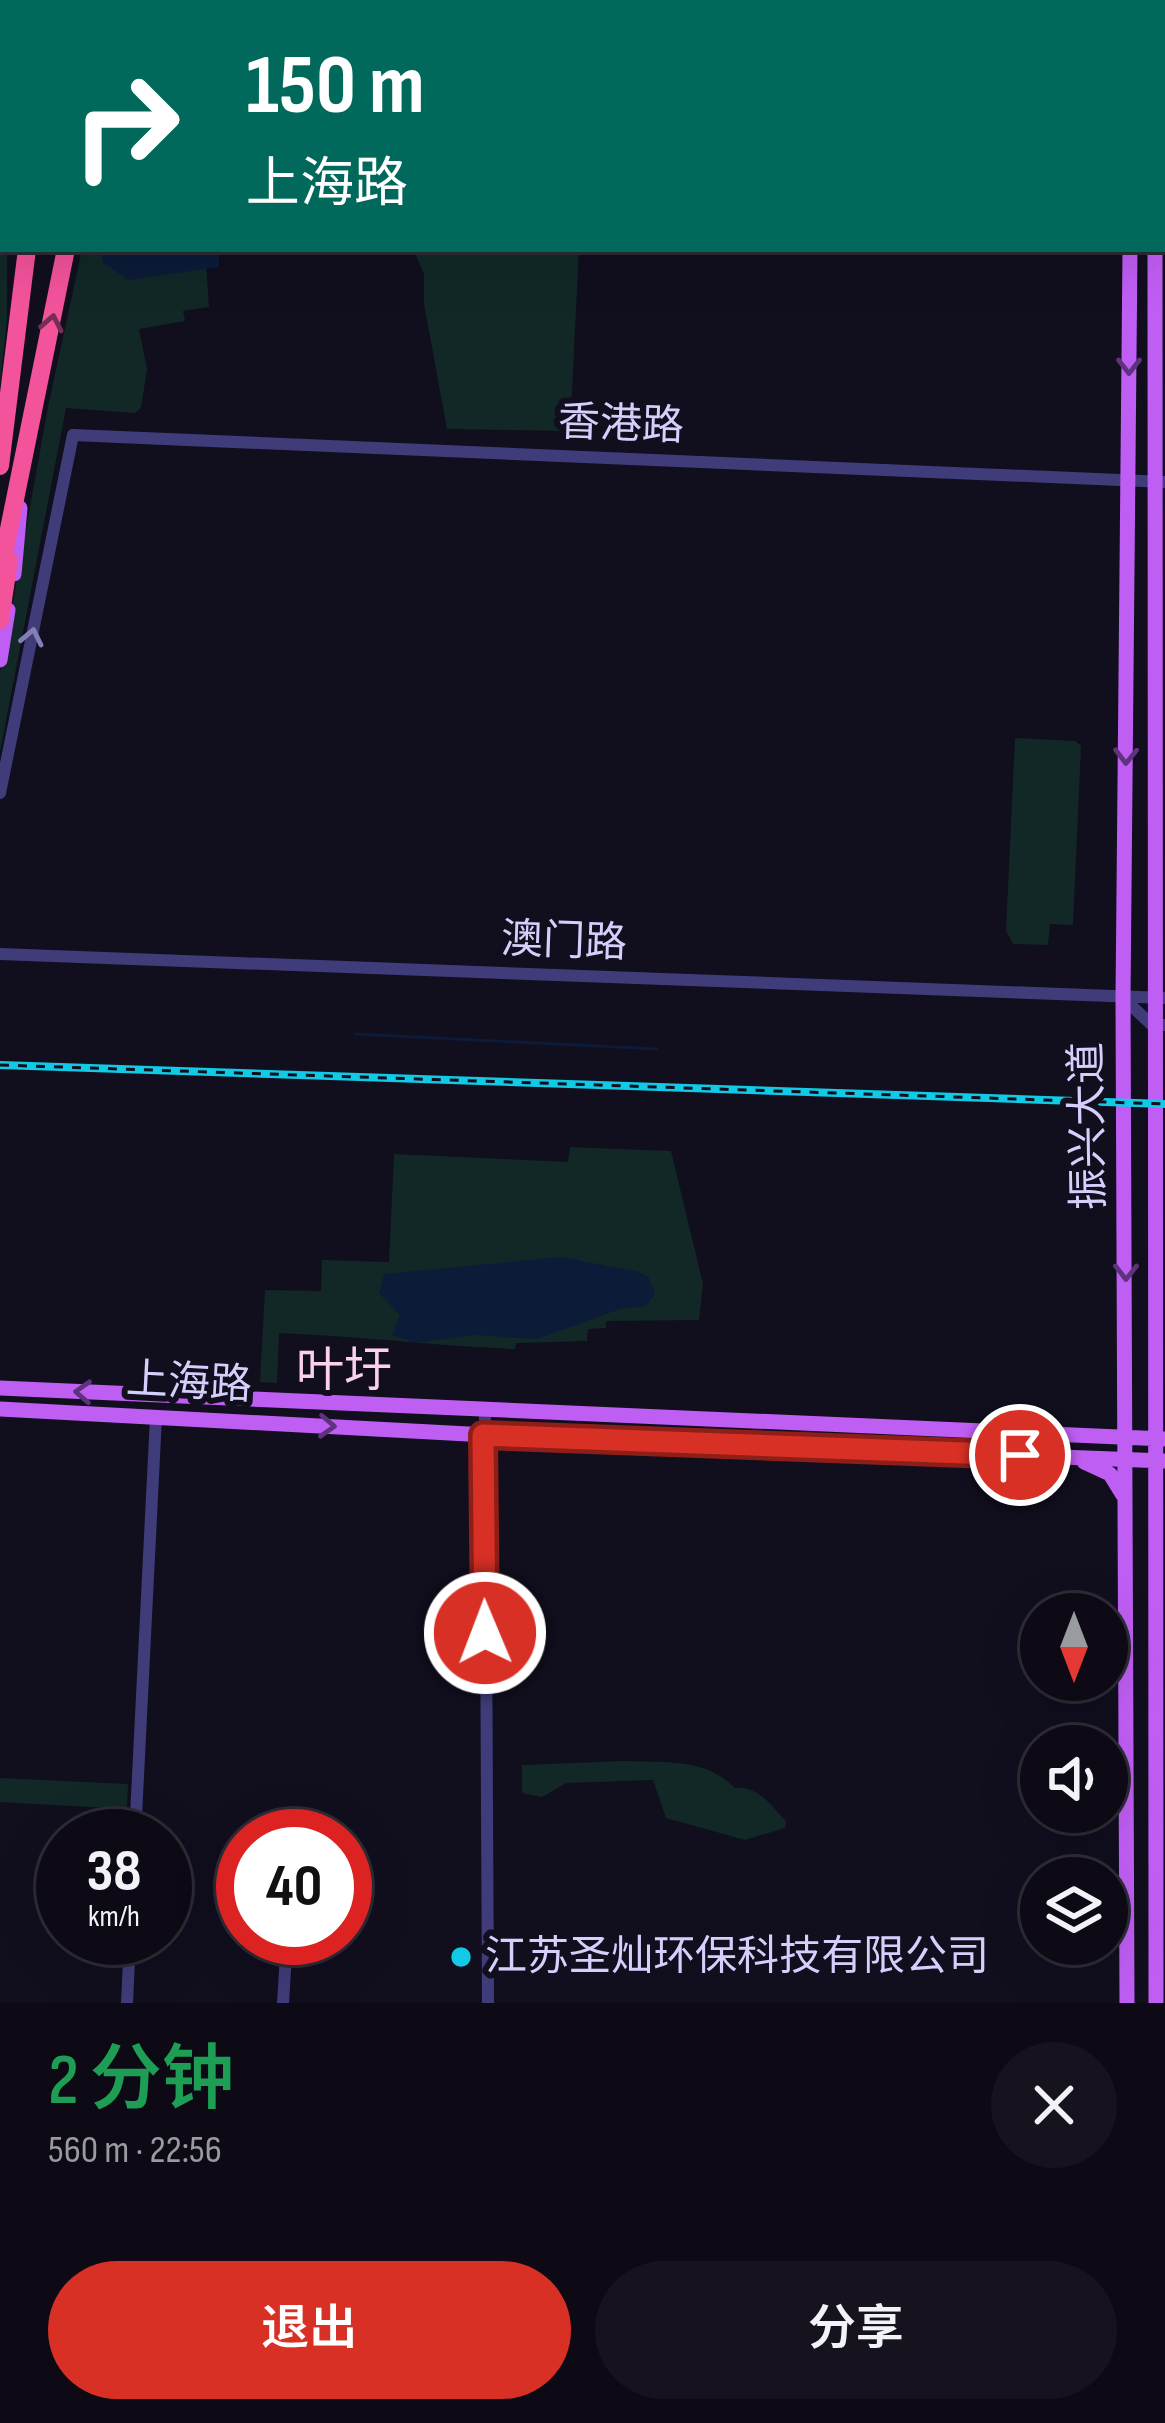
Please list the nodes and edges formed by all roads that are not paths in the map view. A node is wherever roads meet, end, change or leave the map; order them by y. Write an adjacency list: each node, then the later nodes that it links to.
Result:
1 (27, 252): 5 (highway)
2 (65, 252): 6 (highway, one-way to 2)
3 (1130, 252): 7 (main road, 振兴大道, one-way to 7)
4 (1154, 252): 8 (main road, 振兴大道)
5 (0, 462)
6 (23, 465): 9 (highway); 10 (highway); 11 (main road)
7 (1129, 480): 8 (street, 香港路); 12 (street, 香港路, one-way to 7); 14 (main road, 振兴大道, one-way to 14)
8 (1159, 482): 15 (main road, 振兴大道)
9 (0, 573)
10 (0, 620)
11 (0, 660)
12 (0, 793)
13 (1, 954): 14 (street, 澳门路)
14 (1123, 998): 15 (street, 澳门路); 16 (street); 18 (main road, 振兴大道, one-way to 18)
15 (1159, 998): 16 (main road, 振兴大道)
16 (1159, 1025): 19 (main road, 振兴大道)
17 (0, 1387): 20 (main road, 上海路, one-way to 17)
18 (1126, 1398): 19 (main road); 27 (main road); 28 (main road, 振兴大道)
19 (1158, 1398): 30 (main road, 振兴大道)
20 (384, 1407): 22 (main road, 上海路); 25 (main road)
21 (0, 1410): 23 (main road, 上海路)
22 (485, 1412): 24 (main road, 上海路); 26 (street)
23 (156, 1417): 25 (main road, 上海路, one-way to 25); 39 (street)
24 (593, 1417): 27 (main road, 上海路); 29 (main road)
25 (386, 1430): 26 (main road, 上海路)
26 (483, 1435): 29 (main road, 上海路); 44 (street)
27 (1086, 1436): 28 (main road, 上海路); 32 (main road)
28 (1125, 1438): 30 (main road, 上海路); 33 (main road, 振兴大道)
29 (596, 1439): 31 (main road, 上海路)
30 (1160, 1439): 34 (main road, 振兴大道)
31 (1064, 1456): 32 (main road, 上海路); 36 (main road)
32 (1090, 1457): 33 (main road, 上海路)
33 (1125, 1459): 34 (main road, 上海路); 36 (main road, 振兴大道)
34 (1160, 1460): 37 (main road, 振兴大道)
35 (1165, 1493): 38 (main road)
36 (1125, 1510): 37 (main road); 45 (main road, 振兴大道)
37 (1154, 1514): 38 (main road, 振兴大道)
38 (1155, 1548): 46 (main road, 振兴大道)
39 (136, 1809)
40 (129, 1965): 42 (street)
41 (286, 1965): 43 (street)
42 (127, 2003)
43 (284, 2003)
44 (488, 2003)
45 (1127, 2003)
46 (1156, 2003)

